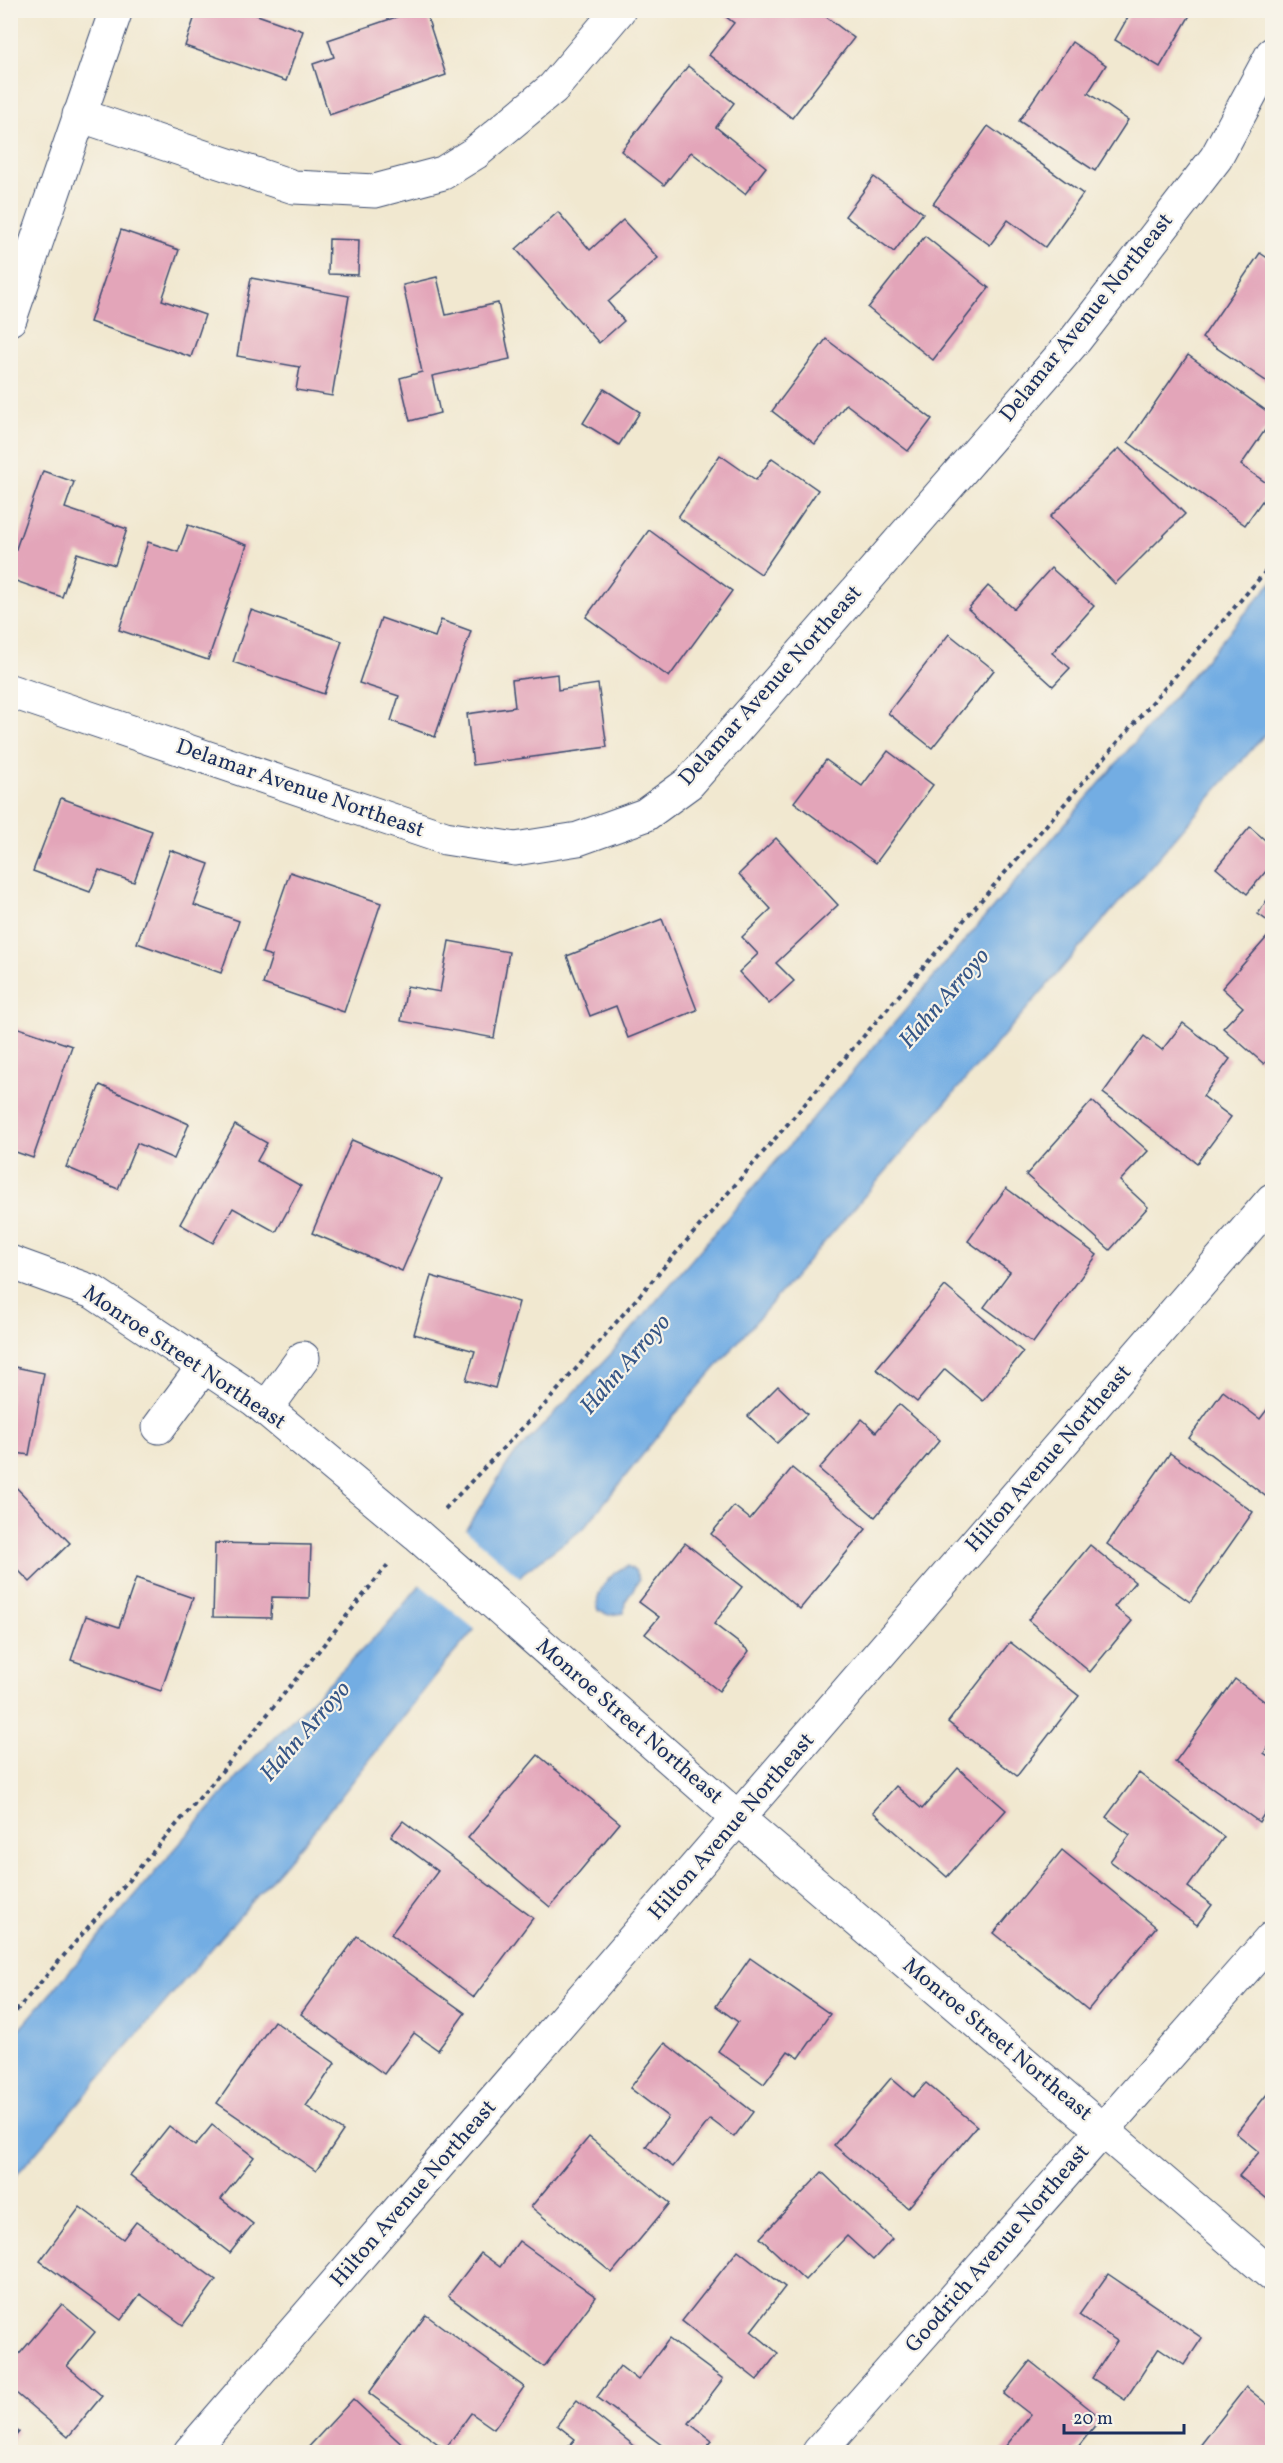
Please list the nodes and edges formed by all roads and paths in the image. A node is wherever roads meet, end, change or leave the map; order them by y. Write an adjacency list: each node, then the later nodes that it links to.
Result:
1 (116, 10): 4 (street)
2 (619, 10): 4 (street)
3 (1272, 54): 7 (street, Delamar Avenue Northeast)
4 (79, 116): 5 (street)
5 (10, 319)
6 (1272, 564): 14 (path)
7 (10, 692)
8 (1272, 1200): 15 (street, Hilton Avenue Northeast)
9 (10, 1262): 11 (street, Monroe Street Northeast)
10 (303, 1358): 12 (street)
11 (204, 1366): 12 (street, Monroe Street Northeast); 13 (street)
12 (266, 1409): 14 (street, Monroe Street Northeast)
13 (159, 1427)
14 (423, 1542): 15 (street, Monroe Street Northeast); 17 (path)
15 (739, 1819): 18 (street, Monroe Street Northeast); 20 (street, Hilton Avenue Northeast)
16 (1272, 1938): 18 (street, Goodrich Avenue Northeast)
17 (10, 2018)
18 (1103, 2130): 19 (street, Monroe Street Northeast); 21 (street, Goodrich Avenue Northeast)
19 (1272, 2275)
20 (190, 2452)
21 (819, 2452)

